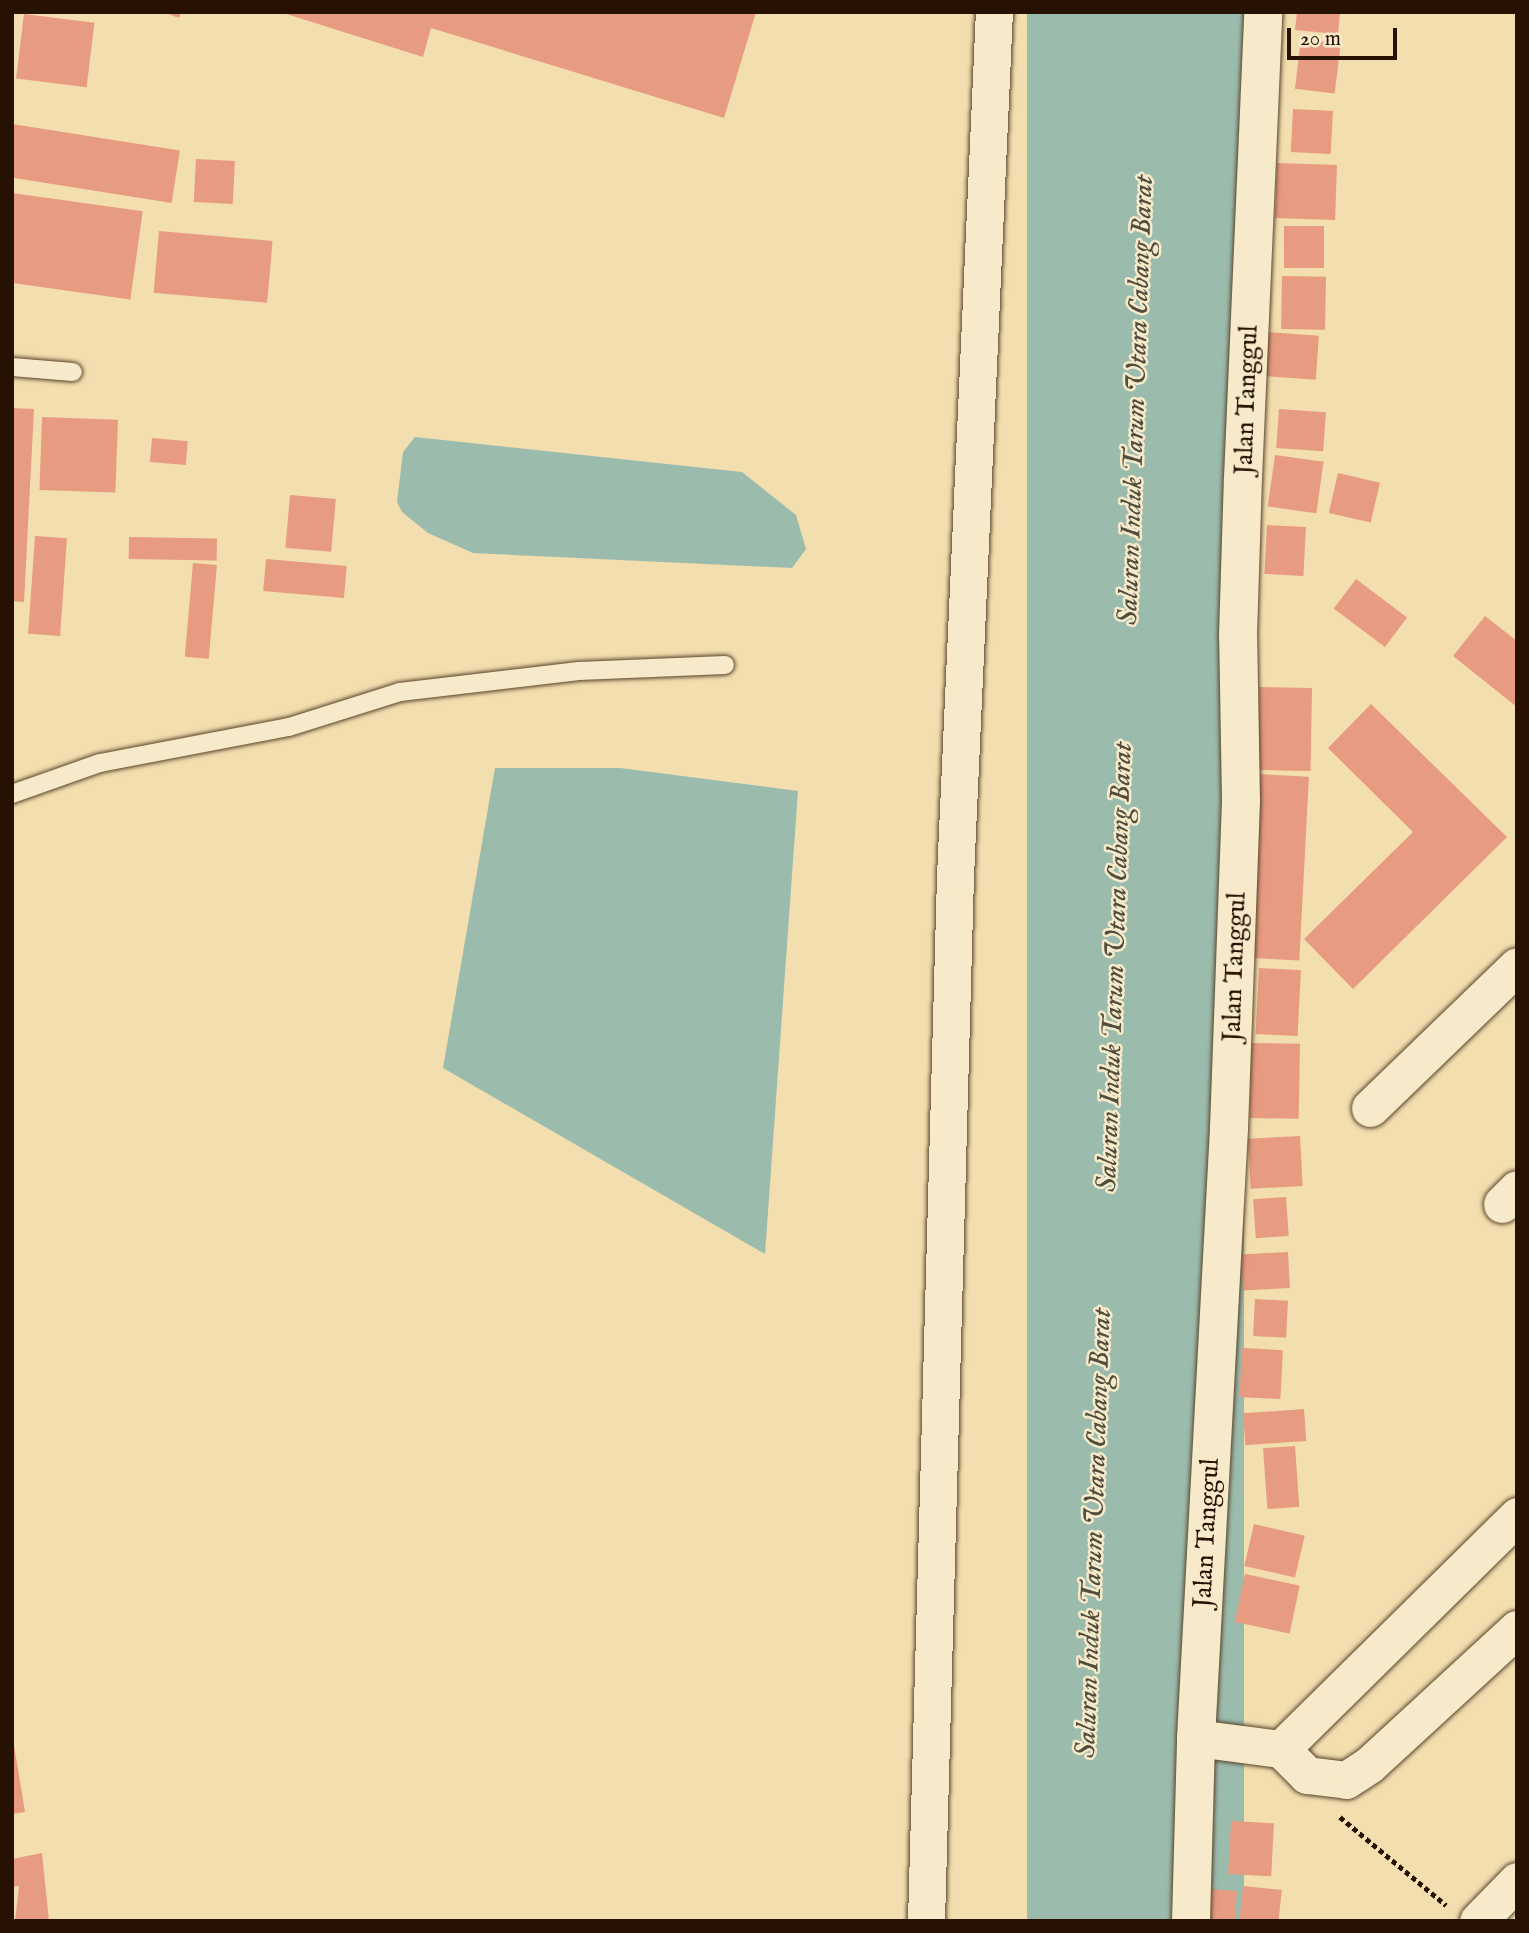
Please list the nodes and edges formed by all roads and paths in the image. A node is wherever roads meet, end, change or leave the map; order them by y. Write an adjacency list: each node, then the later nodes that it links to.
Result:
1 (995, 12): 16 (street)
2 (1263, 12): 11 (street, Jalan Tanggul)
3 (12, 367): 4 (lane)
4 (73, 372)
5 (725, 665): 6 (lane)
6 (12, 794)
7 (1517, 966): 8 (street)
8 (1370, 1108)
9 (1517, 1516): 12 (street)
10 (1517, 1629): 13 (street)
11 (1196, 1738): 12 (street); 17 (street, Jalan Tanggul)
12 (1281, 1749): 13 (street)
13 (1307, 1775): 15 (path)
14 (1517, 1881): 15 (street)
15 (1466, 1917)
16 (926, 1921)
17 (1191, 1921)

